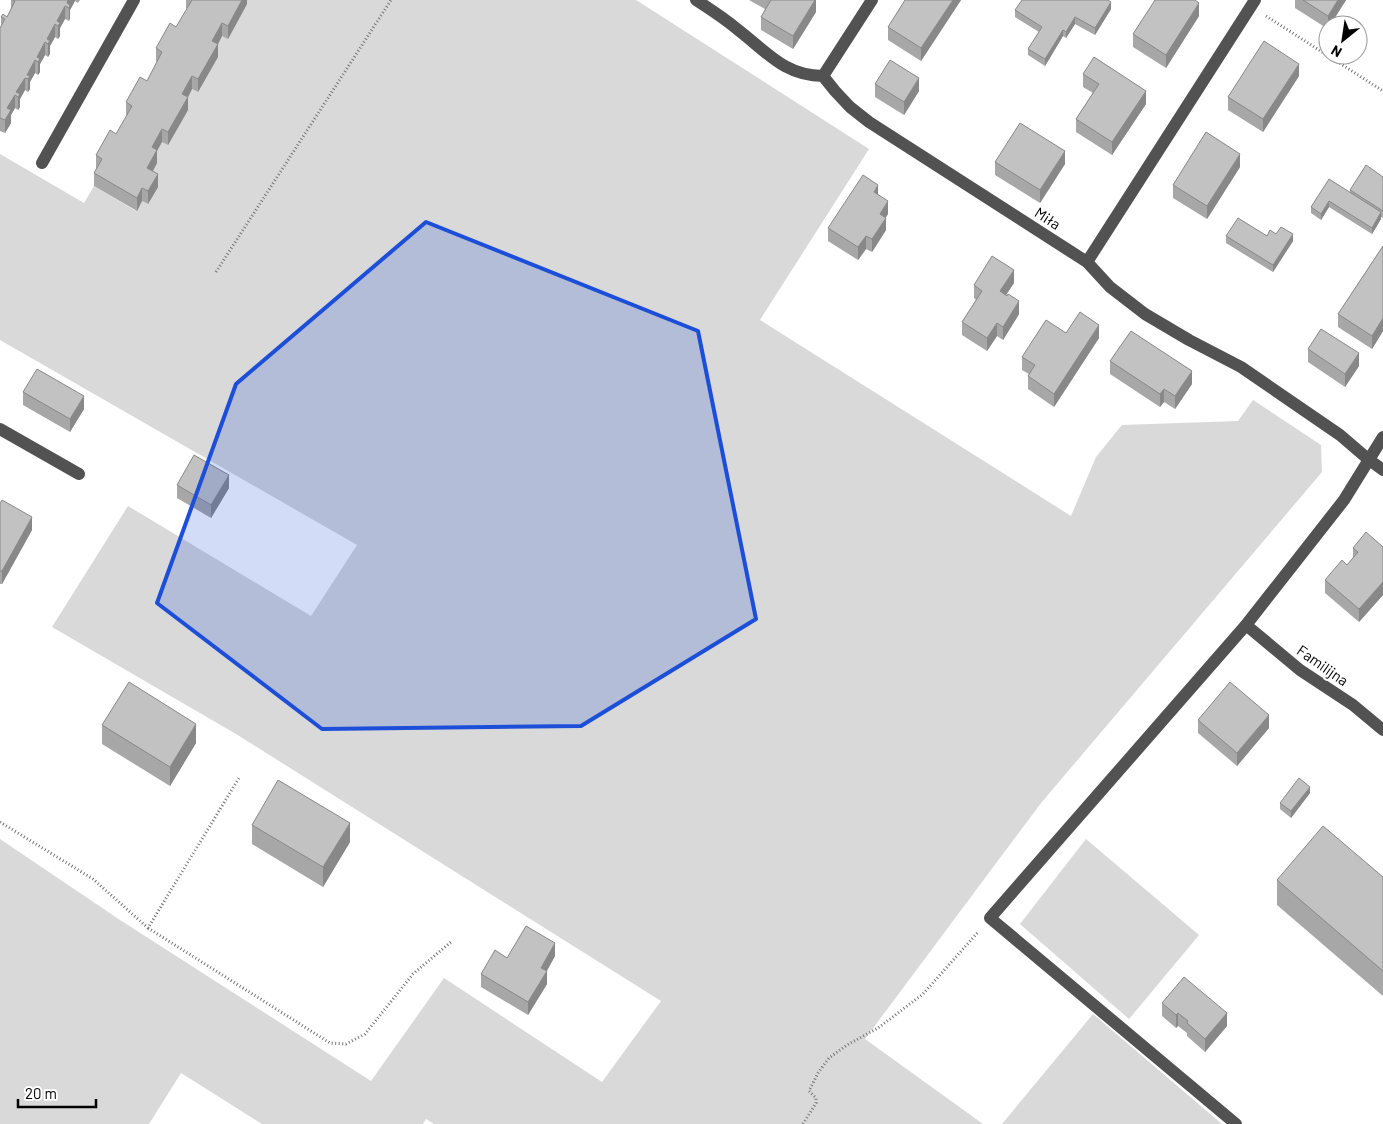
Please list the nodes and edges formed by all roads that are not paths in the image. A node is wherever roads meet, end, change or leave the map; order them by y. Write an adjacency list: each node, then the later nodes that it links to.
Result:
1 (134, 0): 6 (street)
2 (696, 0): 5 (street)
3 (872, 0): 5 (street)
4 (1253, 3): 7 (street)
5 (823, 76): 7 (street, Miła)
6 (42, 163)
7 (1086, 262): 10 (street, Miła)
8 (0, 429): 12 (street)
9 (1383, 437): 10 (street)
10 (1368, 459): 11 (street, Miła); 13 (street)
11 (1383, 470)
12 (80, 474)
13 (1246, 625): 14 (street, Familijna); 15 (street)
14 (1383, 730)
15 (1236, 1124)

